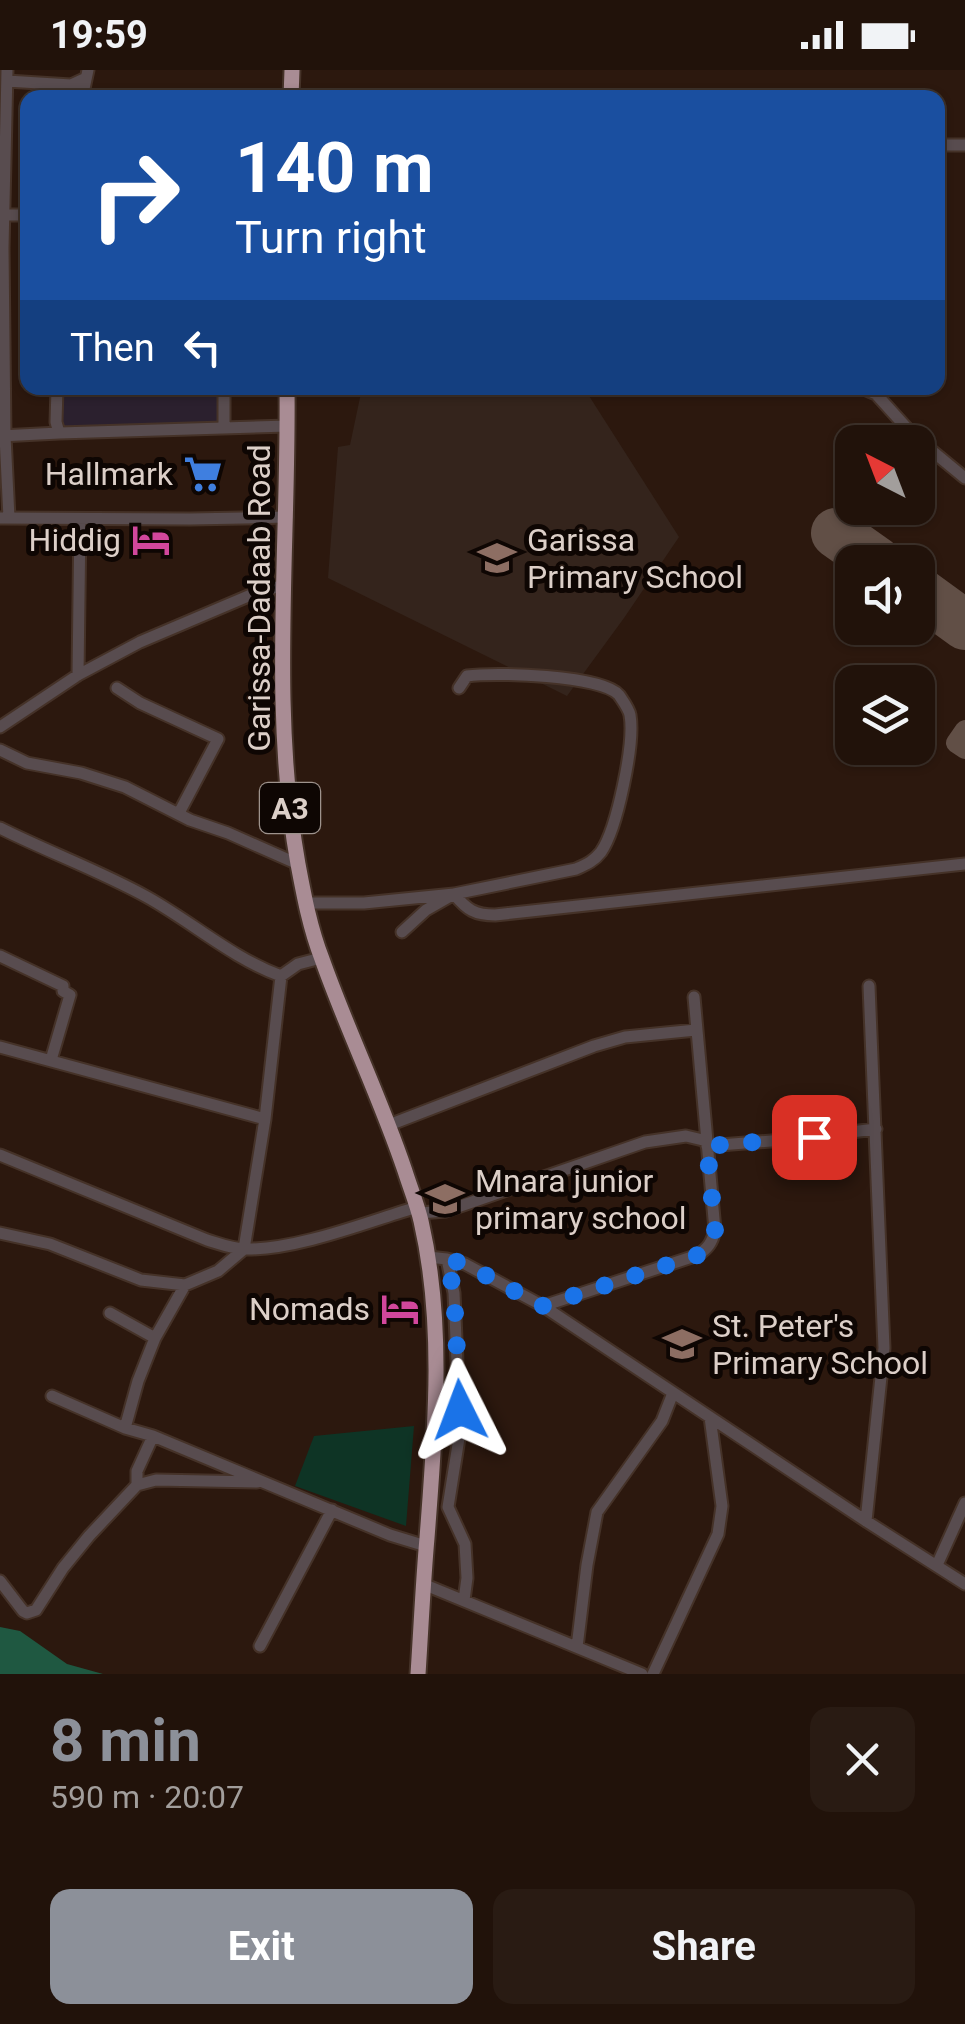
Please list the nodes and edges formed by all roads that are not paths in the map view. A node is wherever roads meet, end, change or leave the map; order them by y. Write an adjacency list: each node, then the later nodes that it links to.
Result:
1 (42, 70): 4 (street)
2 (86, 75): 4 (street)
3 (7, 76): 4 (street); 5 (street)
4 (37, 84)
5 (3, 105): 6 (street)
6 (2, 157): 7 (street)
7 (2, 215): 15 (street)
8 (57, 395): 14 (street)
9 (224, 395): 13 (street)
10 (287, 395): 12 (highway, Garissa-Dadaab Road / A3)
11 (877, 395): 16 (street)
12 (288, 426): 13 (street); 17 (highway, Garissa-Dadaab Road / A3)
13 (224, 428): 14 (street)
14 (60, 432): 15 (street)
15 (3, 436): 18 (street)
16 (965, 478)
17 (288, 517): 19 (street); 20 (highway, Garissa-Dadaab Road / A3)
18 (5, 518): 19 (street)
19 (80, 520): 21 (street)
20 (284, 585): 21 (street); 28 (highway, Garissa-Dadaab Road / A3)
21 (78, 675): 24 (street)
22 (117, 688): 26 (street)
23 (459, 688): 30 (street)
24 (0, 727)
25 (0, 750): 26 (street)
26 (179, 813): 28 (street)
27 (0, 828): 35 (street)
28 (298, 864): 31 (highway, Garissa-Dadaab Road / A3)
29 (965, 864): 30 (street)
30 (454, 894): 31 (street); 32 (street)
31 (306, 903): 34 (highway, Garissa-Dadaab Road / A3)
32 (402, 932)
33 (0, 956): 40 (street)
34 (321, 958): 35 (street); 42 (highway, Garissa-Dadaab Road / A3)
35 (281, 976): 41 (street)
36 (869, 986): 43 (street)
37 (694, 997): 38 (street)
38 (696, 1030): 42 (street); 44 (street)
39 (0, 1048): 40 (street)
40 (51, 1060): 41 (street)
41 (265, 1120): 48 (street)
42 (389, 1126): 46 (highway, Garissa-Dadaab Road / A3)
43 (876, 1129): 44 (street); 64 (street)
44 (707, 1144): 46 (street); 52 (street)
45 (0, 1155): 48 (street)
46 (418, 1210): 48 (street); 49 (highway, A3)
47 (0, 1233): 51 (street)
48 (244, 1249): 51 (street)
49 (428, 1257): 50 (street); 65 (highway, A3)
50 (447, 1259): 52 (street); 70 (street)
51 (185, 1285): 54 (street)
52 (542, 1306): 55 (street)
53 (110, 1313): 54 (street)
54 (155, 1338): 58 (street)
55 (673, 1393): 57 (street); 72 (street)
56 (52, 1396): 58 (street)
57 (710, 1417): 64 (street); 75 (street)
58 (125, 1428): 59 (street)
59 (153, 1436): 60 (street); 61 (street)
60 (266, 1482): 61 (street); 63 (street)
61 (137, 1484): 67 (street)
62 (965, 1504): 66 (street)
63 (332, 1510): 65 (street); 71 (street)
64 (866, 1521): 66 (street)
65 (426, 1546): 68 (highway, A3)
66 (937, 1565): 69 (street)
67 (0, 1581)
68 (423, 1584): 70 (street); 74 (highway, A3)
69 (965, 1584)
70 (464, 1600): 72 (street)
71 (260, 1646)
72 (577, 1648): 73 (street)
73 (638, 1673)
74 (418, 1674)
75 (653, 1674)

